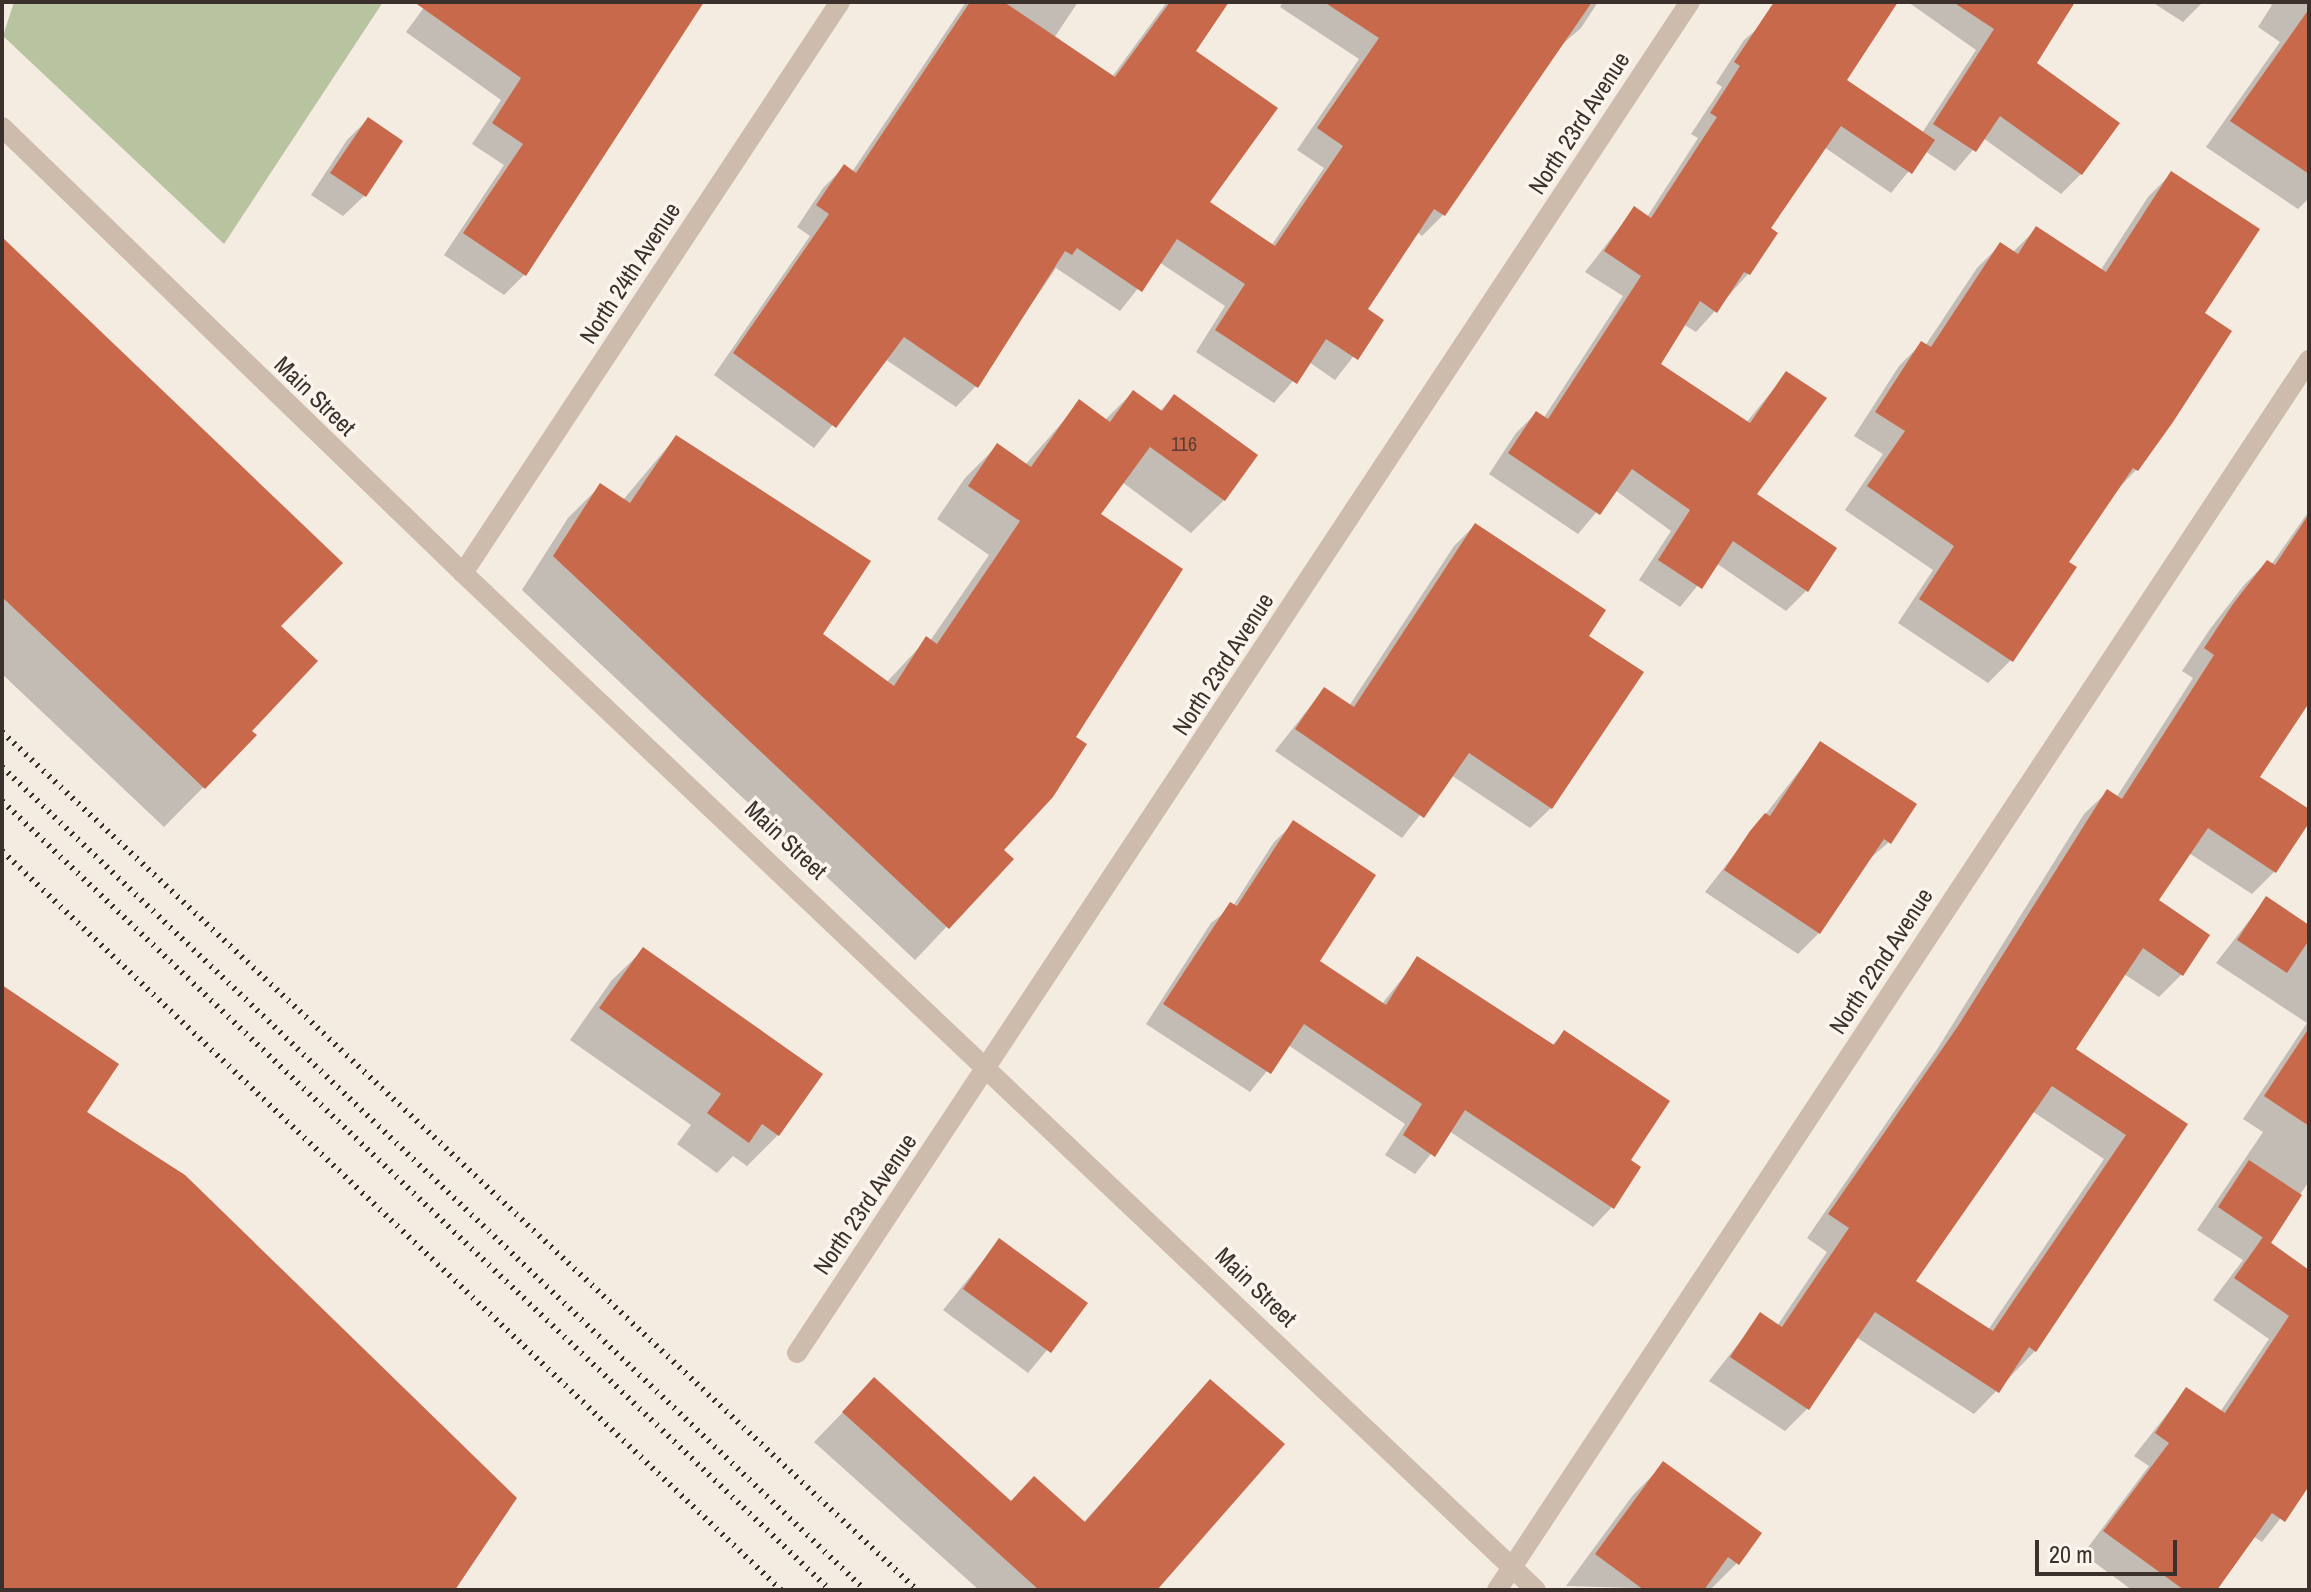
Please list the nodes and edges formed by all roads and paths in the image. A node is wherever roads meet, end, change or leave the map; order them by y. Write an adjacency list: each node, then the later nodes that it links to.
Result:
1 (840, 2): 5 (street, North 24th Avenue)
2 (1690, 2): 6 (street, North 23rd Avenue)
3 (2, 127): 5 (street, Main Street)
4 (2309, 360): 8 (street, North 22nd Avenue)
5 (463, 573): 6 (street, Main Street)
6 (988, 1067): 7 (street, North 23rd Avenue); 8 (street, Main Street)
7 (797, 1353)
8 (1512, 1567): 9 (street, North 22nd Avenue); 10 (street, Main Street)
9 (1497, 1590)
10 (1536, 1590)

